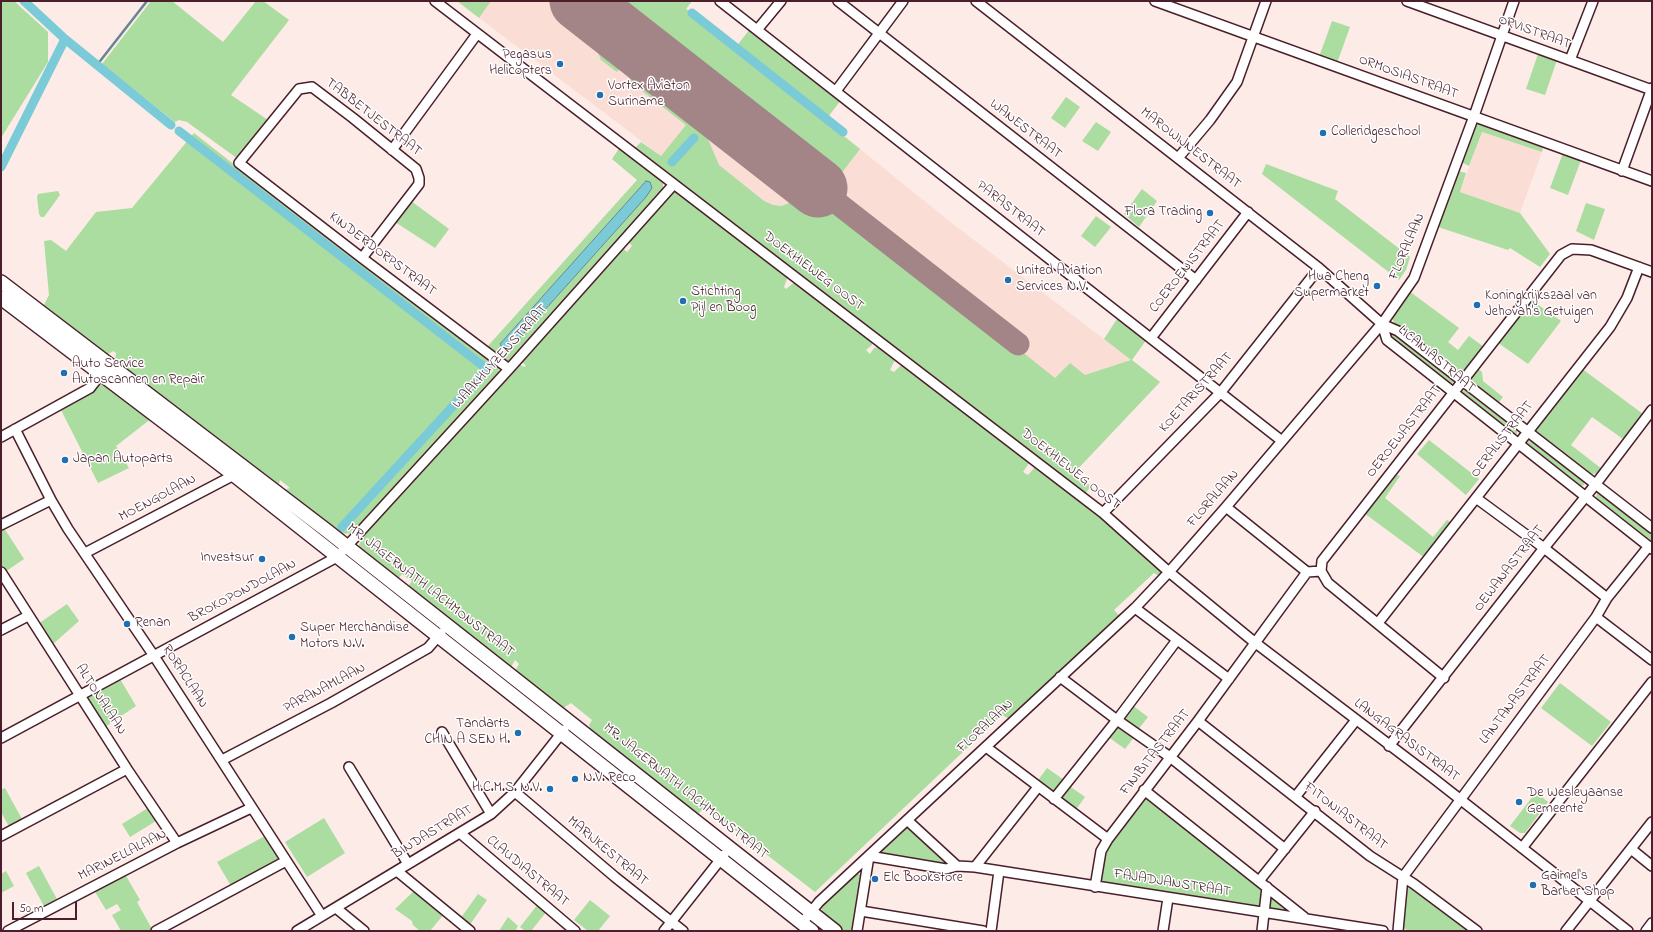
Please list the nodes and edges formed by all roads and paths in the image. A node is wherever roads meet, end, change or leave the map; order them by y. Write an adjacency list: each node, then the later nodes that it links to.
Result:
1 (435, 1): 15 (street, DOEKHIEWEG OOST)
2 (720, 1): 13 (street, PARASTRAAT)
3 (781, 1): 13 (street)
4 (838, 1): 14 (street, WANESTRAAT)
5 (903, 1): 14 (street)
6 (976, 1): 23 (street, MAROWIJNESTRAAT)
7 (1155, 1): 17 (street, ORMOSIASTRAAT)
8 (1266, 1): 17 (street)
9 (1407, 1): 12 (street, ORVISTRAAT)
10 (1514, 1): 16 (street, FLORALAAN)
11 (1593, 1): 18 (street)
12 (1427, 4): 16 (street, ORVISTRAAT)
13 (757, 30): 20 (street, PARASTRAAT)
14 (878, 33): 20 (street); 33 (street, WANESTRAAT)
15 (478, 34): 22 (street); 27 (street, DOEKHIEWEG OOST)
16 (1503, 36): 18 (street, ORVISTRAAT); 21 (street, FLORALAAN)
17 (1253, 37): 21 (street, ORMOSIASTRAAT); 23 (street)
18 (1570, 60): 19 (street, ORVISTRAAT)
19 (1652, 89): 25 (street)
20 (836, 91): 37 (street, PARASTRAAT)
21 (1474, 116): 25 (street, ORMOSIASTRAAT); 36 (street, FLORALAAN)
22 (392, 150): 24 (street, TABBETJESTRAAT); 29 (street, TABBETJESTRAAT)
23 (1178, 158): 28 (street, MAROWIJNESTRAAT)
24 (239, 163): 29 (street, KINDERDORPSTRAAT)
25 (1622, 171): 26 (street, ORMOSIASTRAAT)
26 (1652, 181)
27 (674, 184): 39 (street, WAAKHUYZENSTRAAT); 55 (street, DOEKHIEWEG OOST)
28 (1248, 212): 31 (street, MAROWIJNESTRAAT); 33 (street, COEROENISTRAAT)
29 (362, 258): 39 (street, KINDERDORPSTRAAT)
30 (1639, 267): 32 (street, OEROEWASTRAAT); 40 (street, OEROEWASTRAAT); 45 (street, OERALISTRAAT)
31 (1319, 268): 36 (street, MAROWIJNESTRAAT); 41 (street, KOETARISTRAAT)
32 (1652, 272)
33 (1196, 280): 37 (street, COEROENISTRAAT)
34 (1, 282): 38 (main road, MR. JAGERNATH LACHMONSTRAAT)
35 (1, 298): 38 (main road, MR. JAGERNATH LACHMONSTRAAT)
36 (1382, 324): 40 (street, LICANIASTRAAT); 42 (street, LICANIASTRAAT); 47 (street, FLORALAAN)
37 (1151, 338): 41 (street, PARASTRAAT)
38 (105, 369): 44 (street); 49 (main road, MR. JAGERNATH LACHMONSTRAAT)
39 (509, 369): 58 (street, WAAKHUYZENSTRAAT)
40 (1462, 381): 42 (street, OEROEWASTRAAT); 45 (street, LICANIASTRAAT)
41 (1221, 392): 47 (street, PARASTRAAT); 55 (street, KOETARISTRAAT)
42 (1453, 392): 48 (street, LICANIASTRAAT); 63 (street, OEROEWASTRAAT)
43 (1651, 415): 50 (street, OEWANASTRAAT)
44 (16, 429): 46 (street); 53 (street, RORACLAAN)
45 (1527, 432): 48 (street, OERALISTRAAT); 50 (street, LICANIASTRAAT)
46 (1, 437)
47 (1282, 441): 54 (street, FLORALAAN)
48 (1518, 444): 51 (street, LICANIASTRAAT); 52 (street, OERALISTRAAT)
49 (238, 470): 58 (main road, MR. JAGERNATH LACHMONSTRAAT); 61 (street, MOENGOLAAN); 62 (main road, MR. JAGERNATH LACHMONSTRAAT)
50 (1595, 485): 51 (street, OEWANASTRAAT); 57 (street, LICANIASTRAAT)
51 (1585, 496): 59 (street, LICANIASTRAAT); 60 (street, OEWANASTRAAT)
52 (1476, 498): 60 (street); 71 (street, OERALISTRAAT)
53 (51, 500): 56 (street); 61 (street, RORACLAAN)
54 (1226, 507): 65 (street, FLORALAAN); 66 (street)
55 (1103, 513): 65 (street, DOEKHIEWEG OOST)
56 (1, 525)
57 (1651, 525)
58 (347, 547): 62 (street, BROKOPONDOLAAN); 72 (main road, MR. JAGERNATH LACHMONSTRAAT)
59 (1650, 547): 67 (street, LANTANASTRAAT)
60 (1544, 548): 67 (street); 80 (street, OEWANASTRAAT)
61 (84, 553): 77 (street, RORACLAAN)
62 (337, 557): 74 (main road, MR. JAGERNATH LACHMONSTRAAT); 77 (street, BROKOPONDOLAAN)
63 (1321, 571): 66 (street); 71 (street)
64 (1, 572): 69 (street, ALTONALAAN)
65 (1169, 572): 68 (street, FLORALAAN); 76 (street, LANGAGRASISTRAAT)
66 (1307, 572): 76 (street, FINIBITASTRAAT)
67 (1607, 598): 70 (street, LANTANASTRAAT)
68 (1135, 608): 75 (street); 79 (street, FLORALAAN)
69 (28, 616): 73 (street); 83 (street, ALTONALAAN)
70 (1596, 617): 78 (street); 102 (street, LANTANASTRAAT)
71 (1378, 623): 80 (street)
72 (448, 624): 74 (street, PARANAMLAAN); 86 (main road, MR. JAGERNATH LACHMONSTRAAT)
73 (1, 630)
74 (438, 636): 89 (main road, MR. JAGERNATH LACHMONSTRAAT); 94 (street, PARANAMLAAN)
75 (1177, 640): 81 (street); 84 (street)
76 (1256, 643): 81 (street, FINIBITASTRAAT); 85 (street, LANGAGRASISTRAAT)
77 (154, 656): 83 (street, BROKOPONDOLAAN); 94 (street, RORACLAAN)
78 (1652, 660)
79 (1060, 677): 84 (street); 92 (street, FLORALAAN)
80 (1444, 678): 91 (street, OEWANASTRAAT)
81 (1229, 679): 87 (street, FINIBITASTRAAT)
82 (1652, 682): 114 (street)
83 (81, 697): 90 (street, BROKOPONDOLAAN); 96 (street, ALTONALAAN)
84 (1117, 720): 93 (street); 101 (street)
85 (1356, 720): 91 (street, LANGAGRASISTRAAT); 100 (street)
86 (571, 721): 89 (street, BINDASTRAAT); 112 (main road, MR. JAGERNATH LACHMONSTRAAT)
87 (1198, 721): 93 (street, FINIBITASTRAAT); 100 (street, FITONIASTRAAT)
88 (442, 732): 105 (street)
89 (562, 733): 99 (street, BINDASTRAAT); 117 (main road, MR. JAGERNATH LACHMONSTRAAT)
90 (1, 738)
91 (1390, 746): 102 (street, LANGAGRASISTRAAT)
92 (986, 747): 97 (street); 106 (street, FLORALAAN)
93 (1170, 757): 98 (street, FINIBITASTRAAT); 113 (street)
94 (222, 760): 103 (street, RORACLAAN)
95 (349, 767): 119 (street)
96 (127, 769): 109 (street); 111 (street, ALTONALAAN)
97 (1038, 787): 101 (street); 122 (street)
98 (1144, 790): 110 (street, FINIBITASTRAAT); 126 (street)
99 (515, 792): 105 (street, BINDASTRAAT); 137 (street, MARIJKESTRAAT)
100 (1296, 796): 104 (street, FITONIASTRAAT)
101 (1054, 799): 110 (street)
102 (1461, 800): 114 (street, LANGAGRASISTRAAT); 125 (street, LANTANASTRAAT)
103 (251, 808): 111 (street, MARINELLALAAN); 118 (street, RORACLAAN)
104 (1315, 811): 113 (street); 125 (street, FITONIASTRAAT)
105 (491, 814): 108 (street, BINDASTRAAT)
106 (907, 820): 116 (street, FLORALAAN); 120 (street)
107 (1652, 822): 115 (street)
108 (460, 833): 119 (street, BINDASTRAAT); 145 (street, CLAUDIASTRAAT)
109 (1, 836)
110 (1108, 839): 127 (street, FINIBITASTRAAT)
111 (177, 843): 140 (street, MARINELLALAAN)
112 (730, 848): 117 (street); 132 (main road, MR. JAGERNATH LACHMONSTRAAT)
113 (1285, 848): 126 (street)
114 (1522, 848): 130 (street, LANGAGRASISTRAAT)
115 (1631, 849): 121 (street); 130 (street)
116 (869, 856): 120 (street, FAJADJANSTRAAT); 132 (street, FLORALAAN); 133 (street)
117 (721, 859): 137 (street); 138 (main road, MR. JAGERNATH LACHMONSTRAAT)
118 (286, 862): 135 (street, RORACLAAN); 141 (street)
119 (408, 864): 123 (street, BINDASTRAAT)
120 (957, 866): 122 (street, FAJADJANSTRAAT)
121 (1652, 866)
122 (975, 867): 124 (street, FAJADJANSTRAAT)
123 (397, 871): 131 (street, BINDASTRAAT); 144 (street)
124 (998, 871): 127 (street, FAJADJANSTRAAT); 152 (street)
125 (1403, 877): 156 (street); 157 (street, FITONIASTRAAT)
126 (1259, 881): 128 (street)
127 (1095, 887): 129 (street, FAJADJANSTRAAT)
128 (1267, 887): 134 (street); 136 (street)
129 (1168, 898): 134 (street, FAJADJANSTRAAT); 153 (street)
130 (1589, 902): 158 (street); 159 (street, LANGAGRASISTRAAT)
131 (336, 908): 135 (street, BINDASTRAAT); 143 (street)
132 (810, 911): 138 (street, FLORALAAN); 149 (main road, MR. JAGERNATH LACHMONSTRAAT)
133 (861, 911): 150 (street); 151 (street)
134 (1265, 912): 136 (street, FAJADJANSTRAAT); 154 (street)
135 (322, 916): 142 (street, BINDASTRAAT)
136 (1304, 918): 155 (street, FAJADJANSTRAAT)
137 (672, 922): 146 (street); 147 (street, MARIJKESTRAAT)
138 (802, 923): 148 (main road, MR. JAGERNATH LACHMONSTRAAT)
139 (1652, 923): 160 (street)
140 (8, 931)
141 (156, 931)
142 (297, 931)
143 (364, 931)
144 (470, 931)
145 (576, 931)
146 (664, 931)
147 (683, 931)
148 (812, 931)
149 (835, 931)
150 (857, 931)
151 (982, 931)
152 (991, 931)
153 (1164, 931)
154 (1262, 931)
155 (1383, 931)
156 (1398, 931)
157 (1476, 931)
158 (1566, 931)
159 (1628, 931)
160 (1646, 931)

